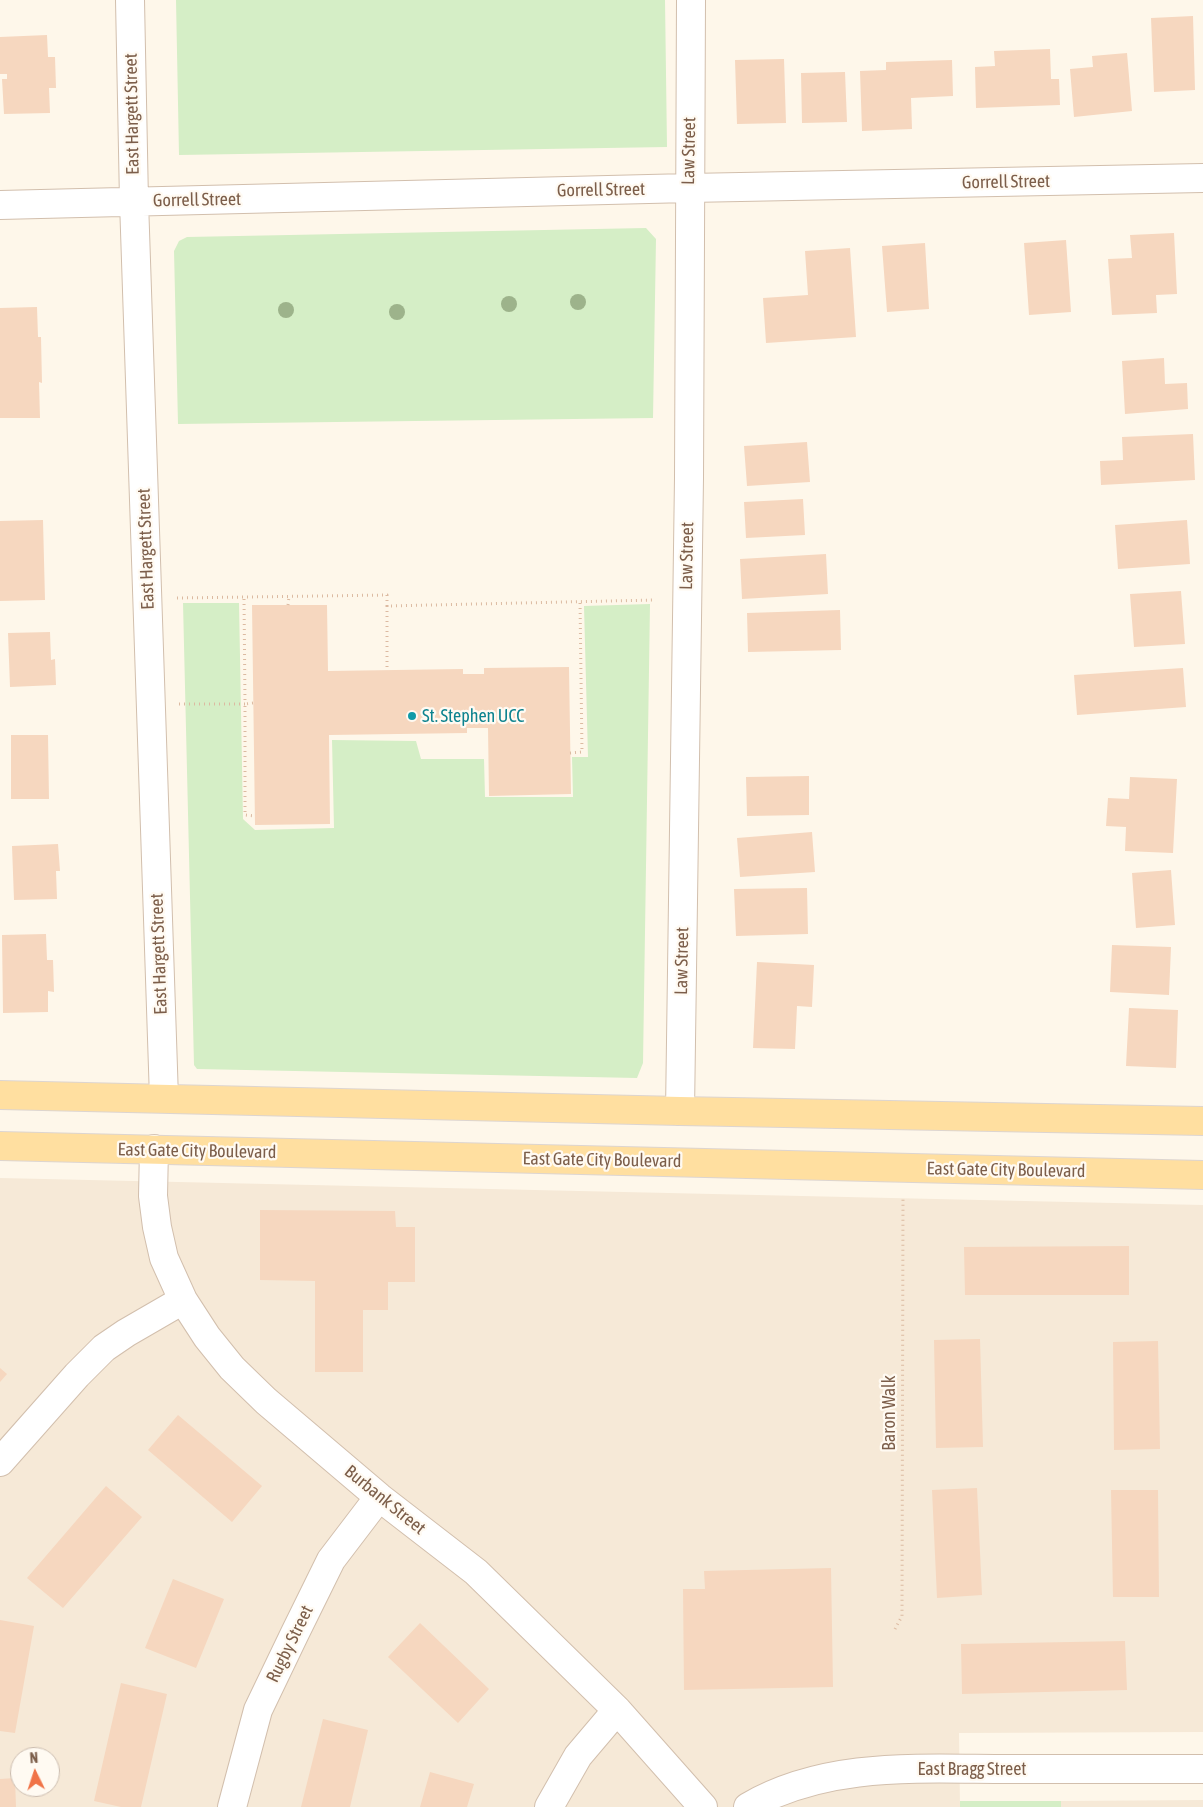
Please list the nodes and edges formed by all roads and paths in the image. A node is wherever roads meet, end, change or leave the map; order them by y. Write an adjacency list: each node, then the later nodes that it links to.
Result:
1 (130, 0): 5 (street, East Hargett Street)
2 (691, 0): 4 (street, Law Street)
3 (1203, 178): 4 (street, Gorrell Street)
4 (689, 188): 5 (street, Gorrell Street); 22 (street, Law Street)
5 (134, 201): 6 (street, Gorrell Street); 21 (street, East Hargett Street)
6 (0, 205)
7 (289, 596): 8 (path); 12 (path); 13 (path)
8 (244, 597): 9 (path); 17 (path)
9 (177, 598)
10 (654, 600): 11 (path)
11 (580, 601): 13 (path); 18 (path)
12 (288, 605)
13 (387, 606): 14 (path)
14 (387, 670)
15 (253, 703): 17 (path)
16 (178, 704): 17 (path)
17 (246, 704): 19 (path)
18 (570, 753)
19 (255, 816)
20 (0, 1095): 21 (main road)
21 (164, 1098): 22 (main road)
22 (680, 1111): 23 (main road)
23 (1203, 1121)
24 (0, 1146): 25 (main road, East Gate City Boulevard)
25 (154, 1150): 26 (main road, East Gate City Boulevard); 28 (street, Burbank Street)
26 (1203, 1175)
27 (903, 1194): 31 (path, Baron Walk)
28 (183, 1300): 29 (street); 30 (street, Burbank Street)
29 (0, 1462)
30 (379, 1497): 32 (street, Burbank Street); 34 (street, Rugby Street)
31 (895, 1628)
32 (617, 1710): 35 (street); 36 (street, Burbank Street)
33 (1203, 1768): 37 (street, East Bragg Street)
34 (232, 1807)
35 (549, 1807)
36 (703, 1807)
37 (748, 1807)

